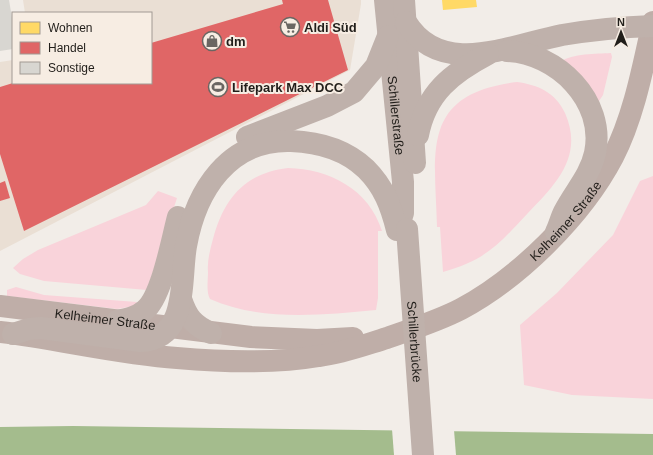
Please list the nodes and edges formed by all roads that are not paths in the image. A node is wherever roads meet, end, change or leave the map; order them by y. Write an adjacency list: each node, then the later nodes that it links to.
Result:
1 (385, 0): 5 (main road, Schillerstraße)
2 (404, 0): 3 (main road, Schillerstraße)
3 (406, 22): 6 (main road); 7 (main road, Schillerstraße)
4 (653, 24): 6 (main road); 9 (street, Kelheimer Straße)
5 (388, 36): 8 (main road, Schillerstraße); 12 (main road)
6 (496, 52): 7 (main road); 9 (main road)
7 (415, 154): 8 (main road, Schillerstraße)
8 (402, 230): 10 (main road); 17 (main road, Schillerbrücke); 18 (main road, Schillerbrücke, bridge)
9 (556, 232): 16 (street, Kelheimer Straße)
10 (181, 299): 13 (main road); 15 (main road)
11 (0, 306): 12 (street, Kelheimer Straße)
12 (117, 321): 13 (street, Kelheimer Straße)
13 (169, 328): 14 (main road); 15 (street, Kelheimer Straße)
14 (7, 333): 16 (street, Kelheimer Straße)
15 (211, 333): 16 (street, Kelheimer Straße)
16 (384, 339)
17 (414, 455)
18 (423, 455)

